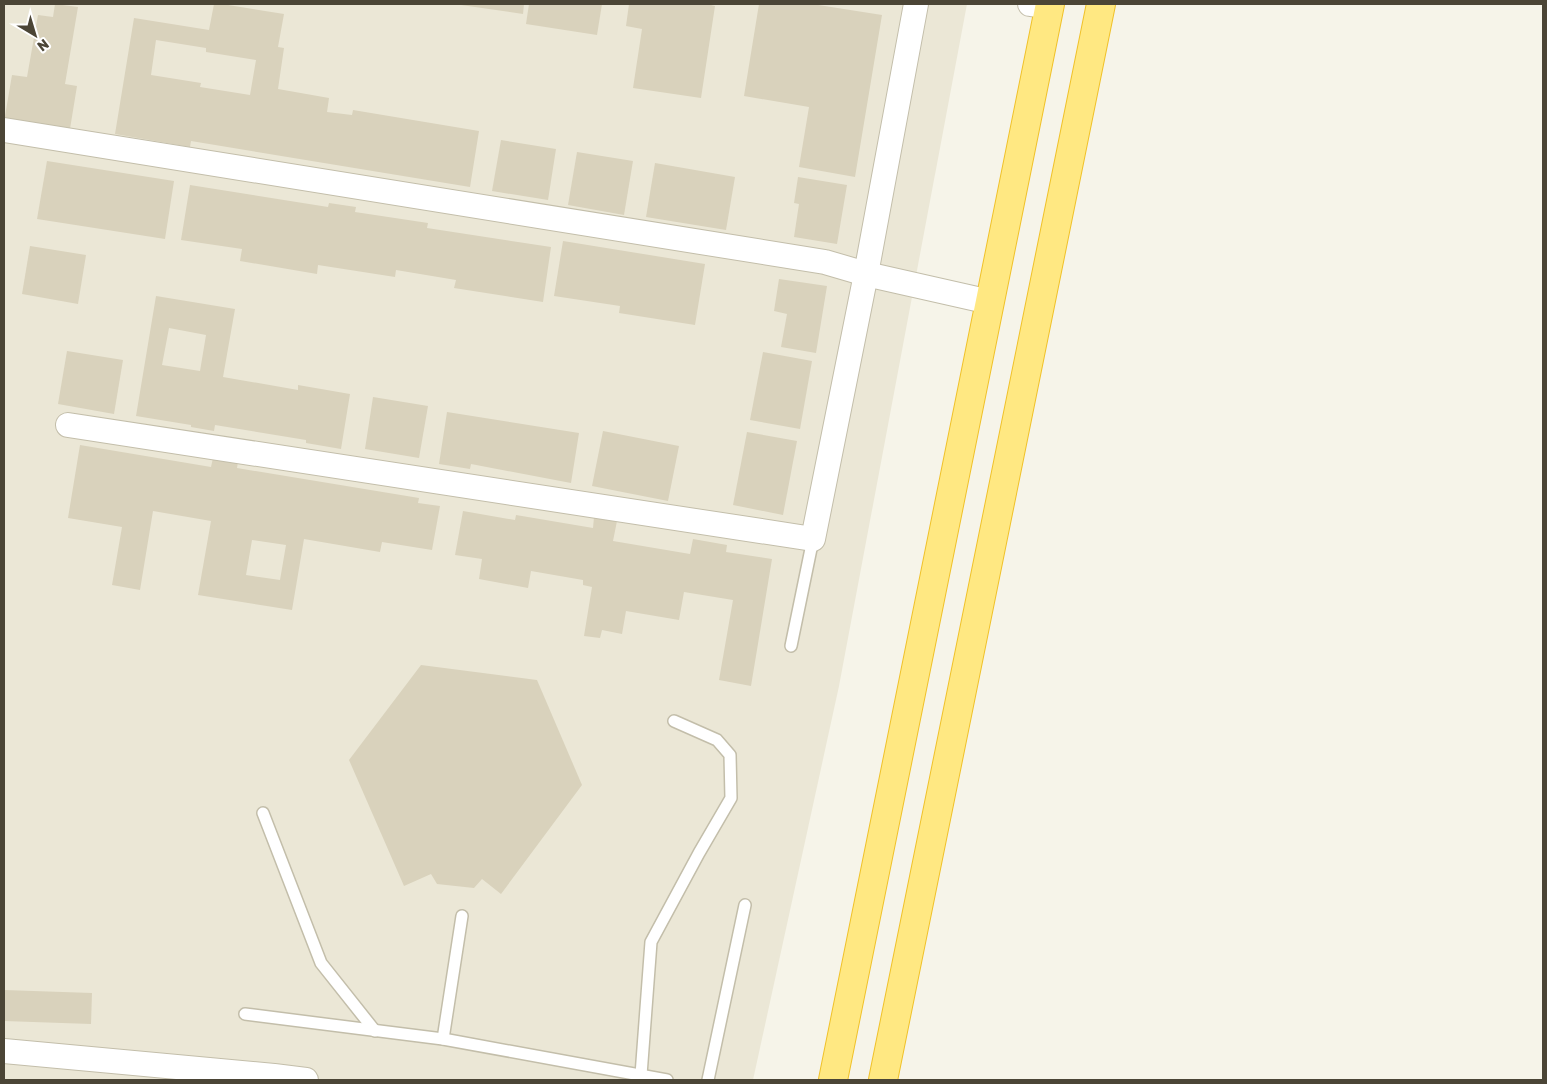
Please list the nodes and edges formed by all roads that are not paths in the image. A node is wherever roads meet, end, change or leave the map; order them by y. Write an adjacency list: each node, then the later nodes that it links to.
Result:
1 (916, 4): 5 (street)
2 (1101, 4): 23 (highway)
3 (1043, 5): 6 (highway)
4 (4, 130): 5 (street)
5 (866, 274): 6 (street); 8 (street)
6 (990, 302): 22 (highway)
7 (68, 425): 8 (street)
8 (813, 539): 9 (lane)
9 (792, 646)
10 (674, 721): 18 (lane)
11 (263, 813): 15 (lane)
12 (745, 906): 21 (lane)
13 (462, 916): 16 (lane)
14 (245, 1014): 15 (lane)
15 (375, 1031): 16 (lane)
16 (443, 1040): 18 (lane)
17 (4, 1051): 19 (street)
18 (642, 1076): 20 (lane)
19 (306, 1080)
20 (667, 1080)
21 (708, 1080)
22 (833, 1080)
23 (883, 1080)

